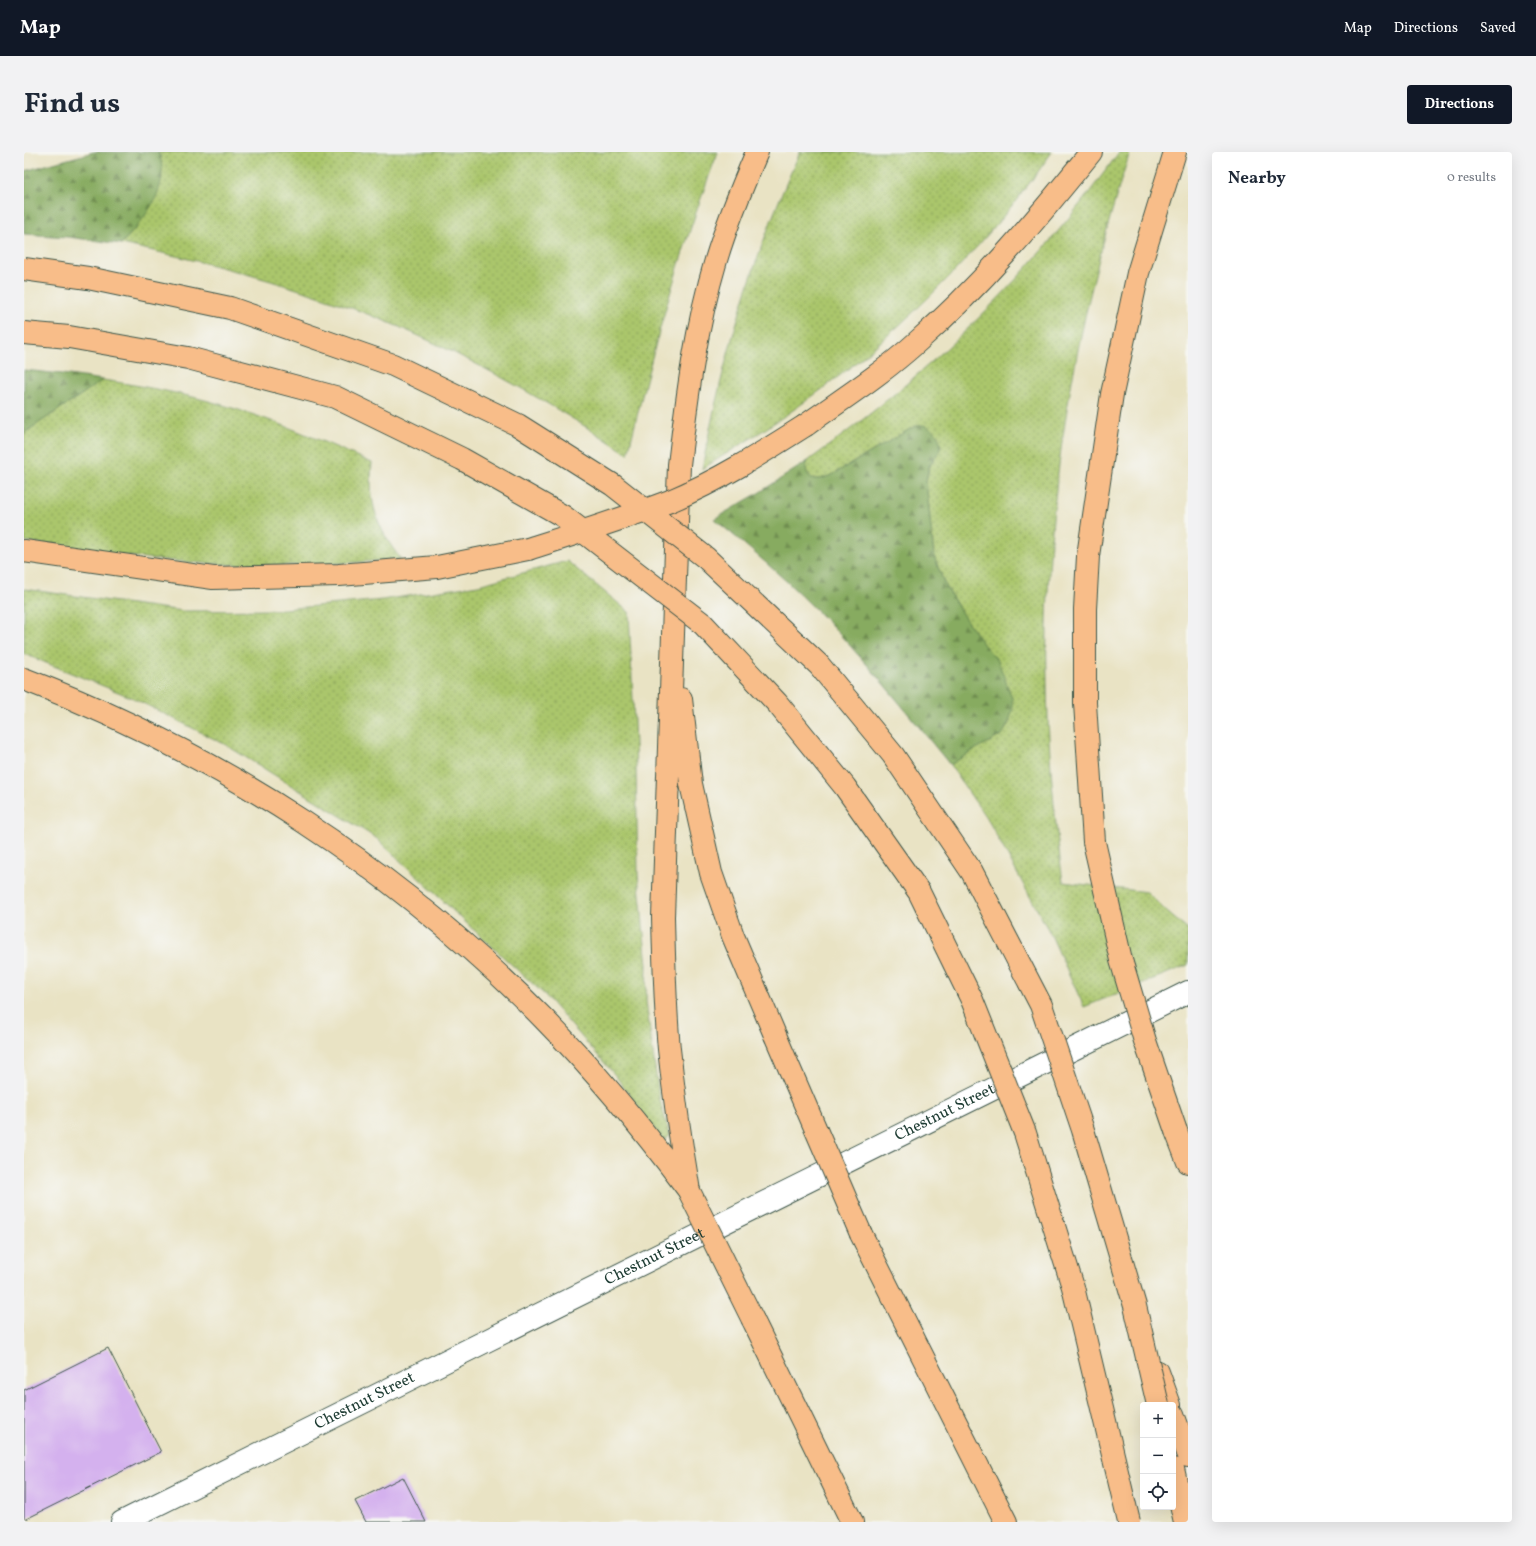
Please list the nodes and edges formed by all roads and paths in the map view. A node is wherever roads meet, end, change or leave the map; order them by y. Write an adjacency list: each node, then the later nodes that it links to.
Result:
1 (757, 152): 7 (highway)
2 (1091, 152): 6 (highway, bridge)
3 (1175, 152): 10 (highway, bridge)
4 (24, 269): 12 (highway, bridge)
5 (24, 332): 21 (highway, bridge)
6 (24, 551)
7 (672, 626): 11 (highway); 20 (highway, bridge)
8 (24, 679): 11 (highway)
9 (1188, 992): 18 (street, Chestnut Street)
10 (1188, 1162)
11 (689, 1191): 19 (highway, bridge)
12 (1135, 1306): 13 (highway, bridge); 14 (highway, bridge)
13 (1157, 1402)
14 (1169, 1402)
15 (1176, 1422): 16 (highway)
16 (1188, 1456)
17 (1174, 1474): 22 (highway)
18 (122, 1522)
19 (852, 1522)
20 (1006, 1522)
21 (1129, 1522)
22 (1186, 1522)

